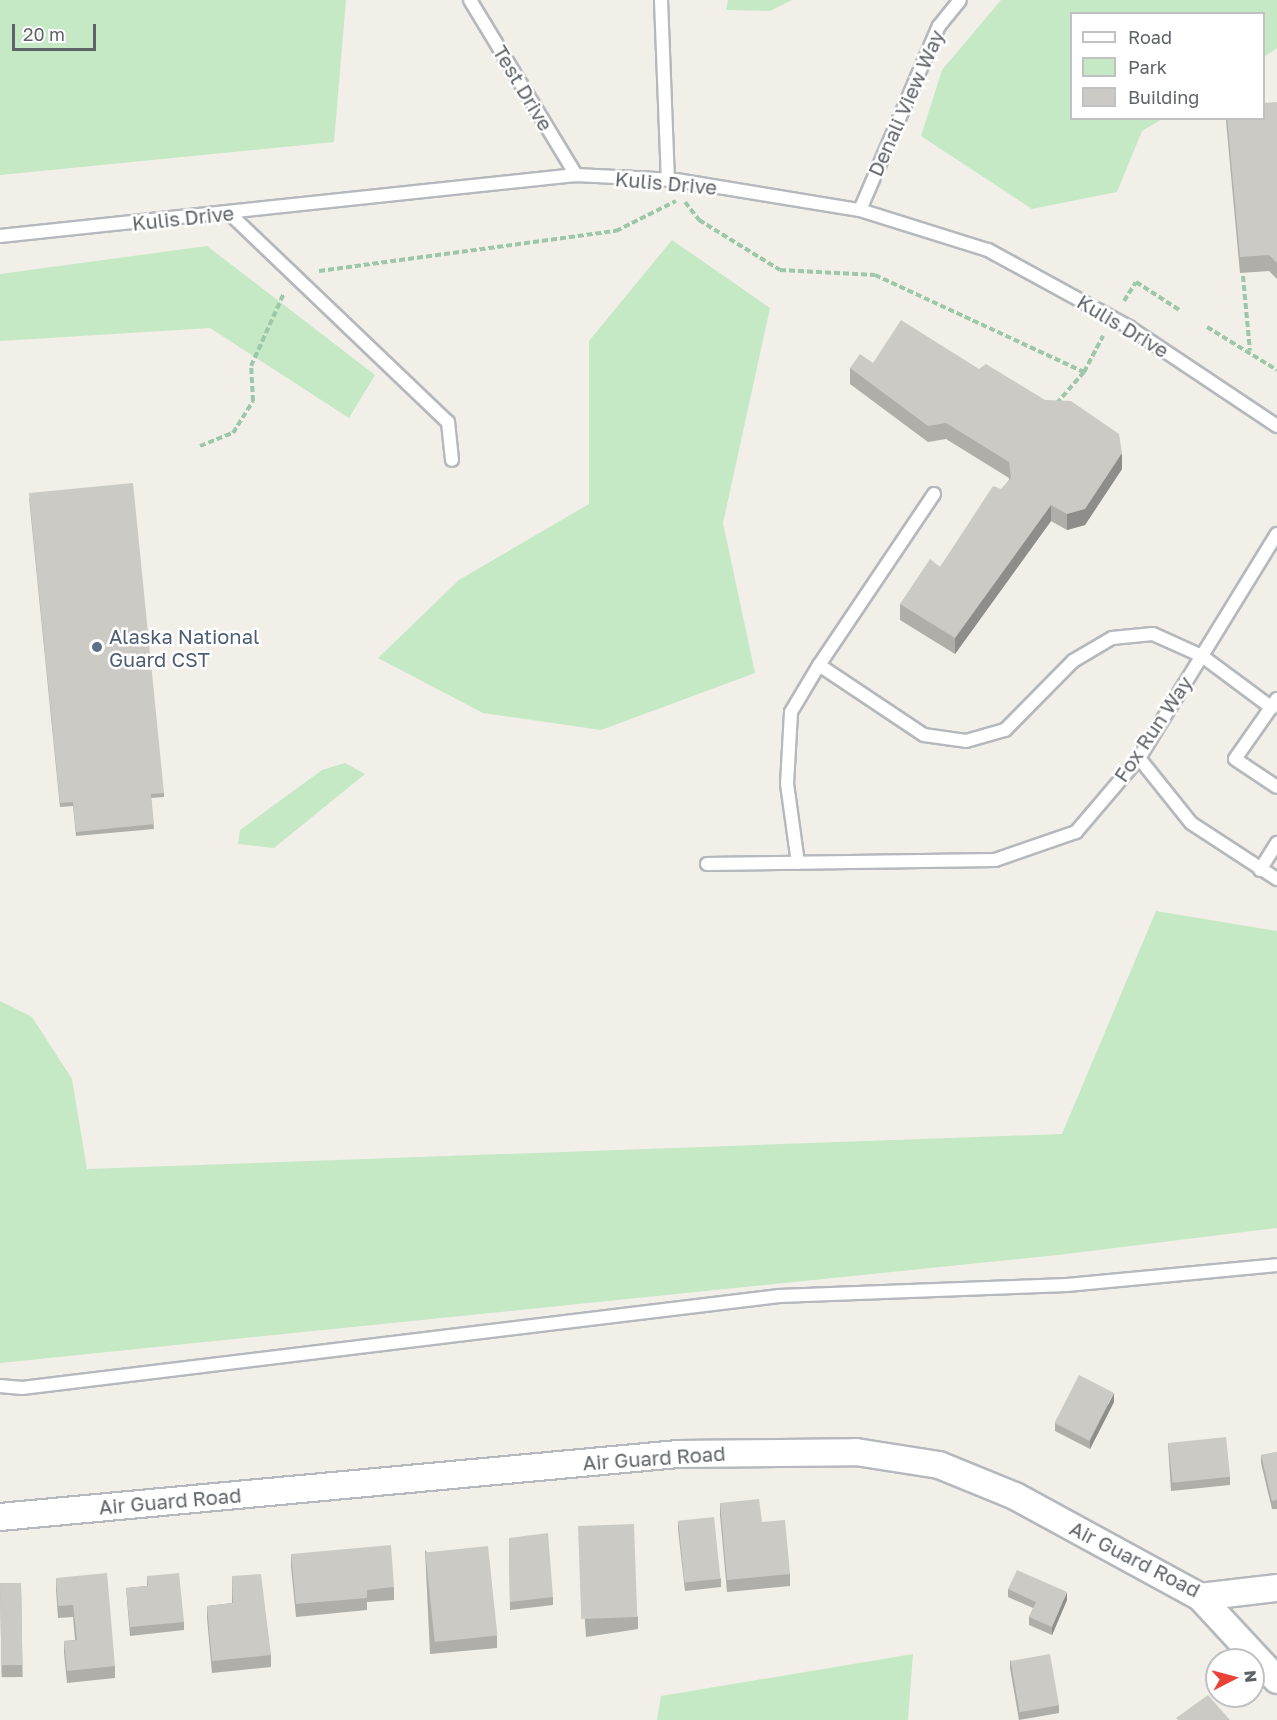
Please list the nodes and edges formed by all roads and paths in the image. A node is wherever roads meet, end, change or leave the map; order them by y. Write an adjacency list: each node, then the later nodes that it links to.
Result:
1 (470, 0): 4 (lane, Test Drive)
2 (661, 0): 5 (lane)
3 (960, 0): 7 (lane, Denali View Way)
4 (576, 176): 5 (lane, Kulis Drive); 8 (lane, Kulis Drive)
5 (668, 180): 6 (path); 7 (lane, Kulis Drive)
6 (682, 199): 11 (path); 18 (path)
7 (860, 210): 20 (lane, Kulis Drive)
8 (229, 213): 9 (lane, Kulis Drive); 11 (lane)
9 (0, 236)
10 (1243, 276): 16 (path)
11 (301, 282): 21 (path); 22 (lane)
12 (1124, 301): 13 (path)
13 (1181, 311)
14 (1207, 327): 16 (path)
15 (1106, 330): 18 (path)
16 (1250, 352): 17 (path)
17 (1277, 370)
18 (1084, 372): 19 (path)
19 (1053, 407)
20 (1277, 426)
21 (200, 446)
22 (452, 460)
23 (934, 494): 27 (lane)
24 (1277, 534): 25 (lane, Fox Run Way)
25 (1272, 554): 26 (lane, Fox Run Way)
26 (1202, 656): 27 (lane); 28 (lane); 29 (lane, Fox Run Way)
27 (819, 665): 32 (lane)
28 (1274, 704): 30 (lane)
29 (1138, 758): 32 (lane, Fox Run Way); 34 (lane)
30 (1277, 787)
31 (1277, 843): 34 (lane)
32 (798, 863): 33 (lane, Fox Run Way)
33 (707, 864)
34 (1260, 870): 35 (lane)
35 (1277, 879)
36 (1277, 1265): 37 (lane)
37 (0, 1386)
38 (0, 1517): 40 (street, Air Guard Road)
39 (1277, 1588): 40 (street, Air Guard Road)
40 (1200, 1597): 41 (street)
41 (1277, 1680)

